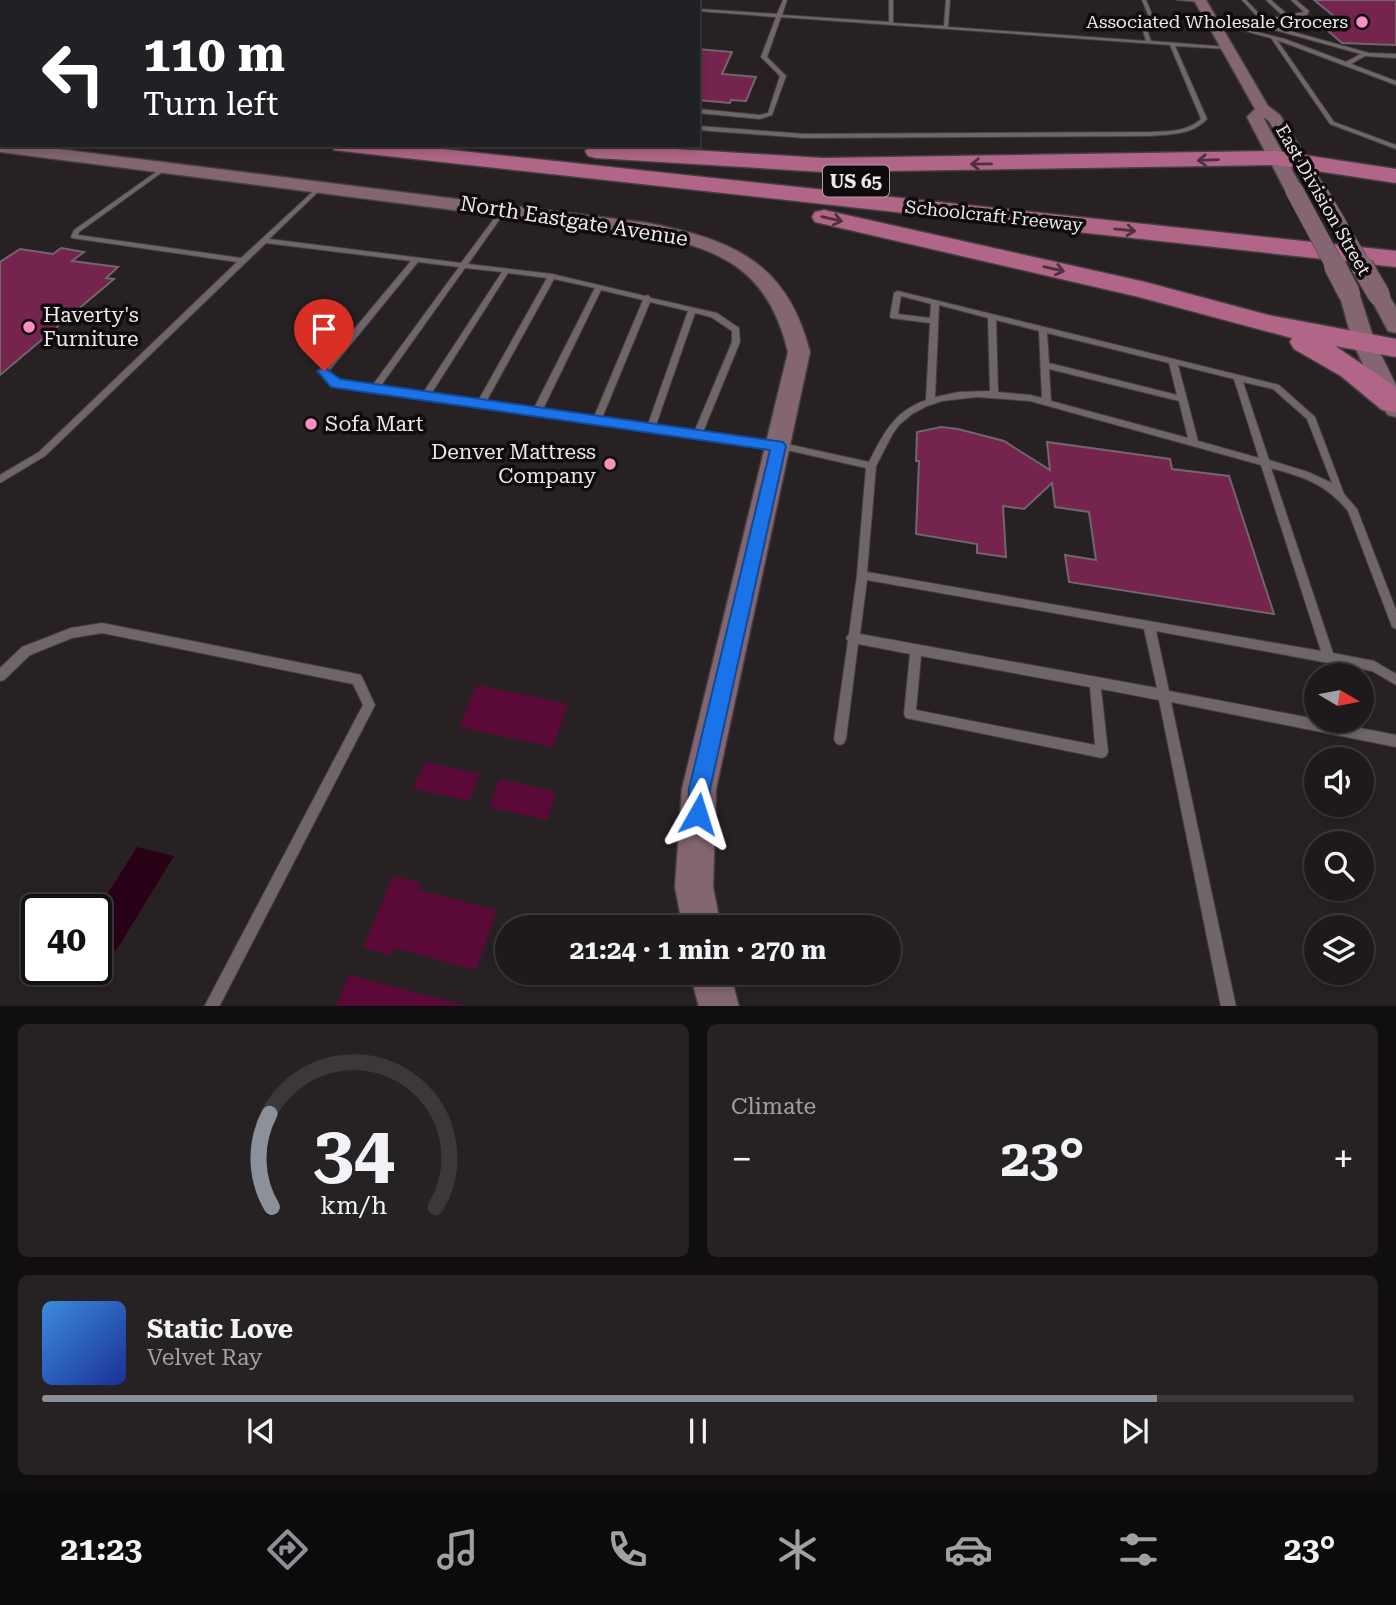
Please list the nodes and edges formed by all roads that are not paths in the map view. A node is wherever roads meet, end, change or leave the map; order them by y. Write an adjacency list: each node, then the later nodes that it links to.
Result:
1 (712, 0): 12 (lane)
2 (785, 0): 13 (lane)
3 (891, 0): 17 (lane)
4 (948, 0): 18 (lane)
5 (1144, 0): 21 (lane)
6 (1178, 0): 10 (lane)
7 (1244, 0): 16 (lane)
8 (1268, 0): 14 (lane)
9 (1293, 0): 14 (lane)
10 (1200, 1): 15 (street, East Division Street)
11 (700, 10): 12 (lane)
12 (706, 11): 13 (lane)
13 (779, 16): 17 (lane); 29 (lane)
14 (1287, 17): 16 (lane)
15 (1213, 22): 19 (lane); 23 (street, East Division Street)
16 (1265, 23): 19 (lane); 24 (lane)
17 (891, 24): 18 (lane)
18 (946, 27): 21 (lane)
19 (1257, 32): 20 (lane)
20 (1272, 37): 26 (lane); 36 (lane)
21 (1149, 42): 22 (lane)
22 (1172, 44): 23 (lane); 31 (lane)
23 (1228, 48): 37 (street, East Division Street)
24 (1368, 54): 25 (lane); 26 (lane)
25 (1396, 56)
26 (1347, 64): 27 (lane)
27 (1396, 83)
28 (700, 111): 29 (lane)
29 (719, 113): 31 (lane)
30 (700, 128): 31 (lane)
31 (712, 129)
32 (0, 147): 39 (street, North Eastgate Avenue)
33 (359, 147): 38 (highway, Schoolcraft Freeway / US 65)
34 (536, 147): 43 (highway, Schoolcraft Freeway / US 65)
35 (555, 147): 37 (highway, one-way to 35)
36 (1396, 147)
37 (1289, 152): 40 (highway); 52 (main road, East Division Street, bridge); 59 (street, East Division Street, bridge)
38 (475, 161): 45 (highway, Schoolcraft Freeway / US 65, one-way to 45); 58 (highway, one-way to 58)
39 (166, 167): 41 (street, North Eastgate Avenue); 47 (lane)
40 (1396, 176)
41 (320, 187): 42 (street, North Eastgate Avenue); 44 (lane)
42 (504, 209): 48 (lane); 79 (street, North Eastgate Avenue)
43 (1396, 237)
44 (265, 241): 46 (lane); 47 (lane)
45 (1396, 259)
46 (416, 260): 48 (lane); 66 (lane)
47 (244, 261): 82 (lane)
48 (464, 266): 49 (lane); 66 (lane)
49 (506, 271): 50 (lane); 68 (lane)
50 (552, 276): 51 (lane); 72 (lane)
51 (599, 286): 53 (lane); 74 (lane)
52 (1349, 293): 61 (street)
53 (648, 298): 55 (lane); 75 (lane)
54 (935, 302): 56 (lane); 57 (lane); 57 (lane)
55 (693, 309): 76 (lane); 77 (lane)
56 (992, 317): 60 (lane); 67 (lane)
57 (933, 321): 70 (lane)
58 (1266, 324): 61 (highway); 73 (highway)
59 (1396, 326)
60 (1043, 329): 63 (lane); 64 (lane)
61 (1364, 343): 62 (highway); 73 (street)
62 (1396, 348)
63 (1173, 362): 65 (lane); 69 (lane)
64 (1045, 365): 69 (lane); 71 (lane)
65 (1237, 377): 80 (lane); 83 (lane)
66 (374, 389): 68 (lane)
67 (994, 393): 70 (lane); 71 (lane)
68 (426, 396): 72 (lane)
69 (1183, 398): 78 (lane)
70 (930, 402): 81 (lane)
71 (1047, 403): 78 (lane)
72 (480, 404): 74 (lane)
73 (1394, 406)
74 (537, 412): 75 (lane)
75 (597, 420): 76 (lane)
76 (651, 428): 77 (lane)
77 (698, 435): 79 (lane)
78 (1194, 444): 80 (lane)
79 (778, 446): 81 (lane); 96 (street, North Eastgate Avenue)
80 (1265, 463): 83 (lane); 89 (lane)
81 (871, 466): 84 (lane)
82 (0, 479)
83 (1340, 494): 85 (lane)
84 (862, 575): 86 (lane); 87 (lane)
85 (1396, 624)
86 (1149, 625): 89 (lane); 93 (lane)
87 (852, 638): 88 (lane); 94 (lane)
88 (916, 650): 92 (lane); 92 (lane)
89 (1329, 658): 91 (lane)
90 (0, 676): 98 (lane)
91 (1396, 680)
92 (1095, 682): 93 (lane)
93 (1163, 695): 95 (lane); 100 (lane)
94 (840, 739)
95 (1396, 741)
96 (699, 915)
97 (713, 985): 99 (main road)
98 (211, 1006)
99 (719, 1006)
100 (1228, 1006)

